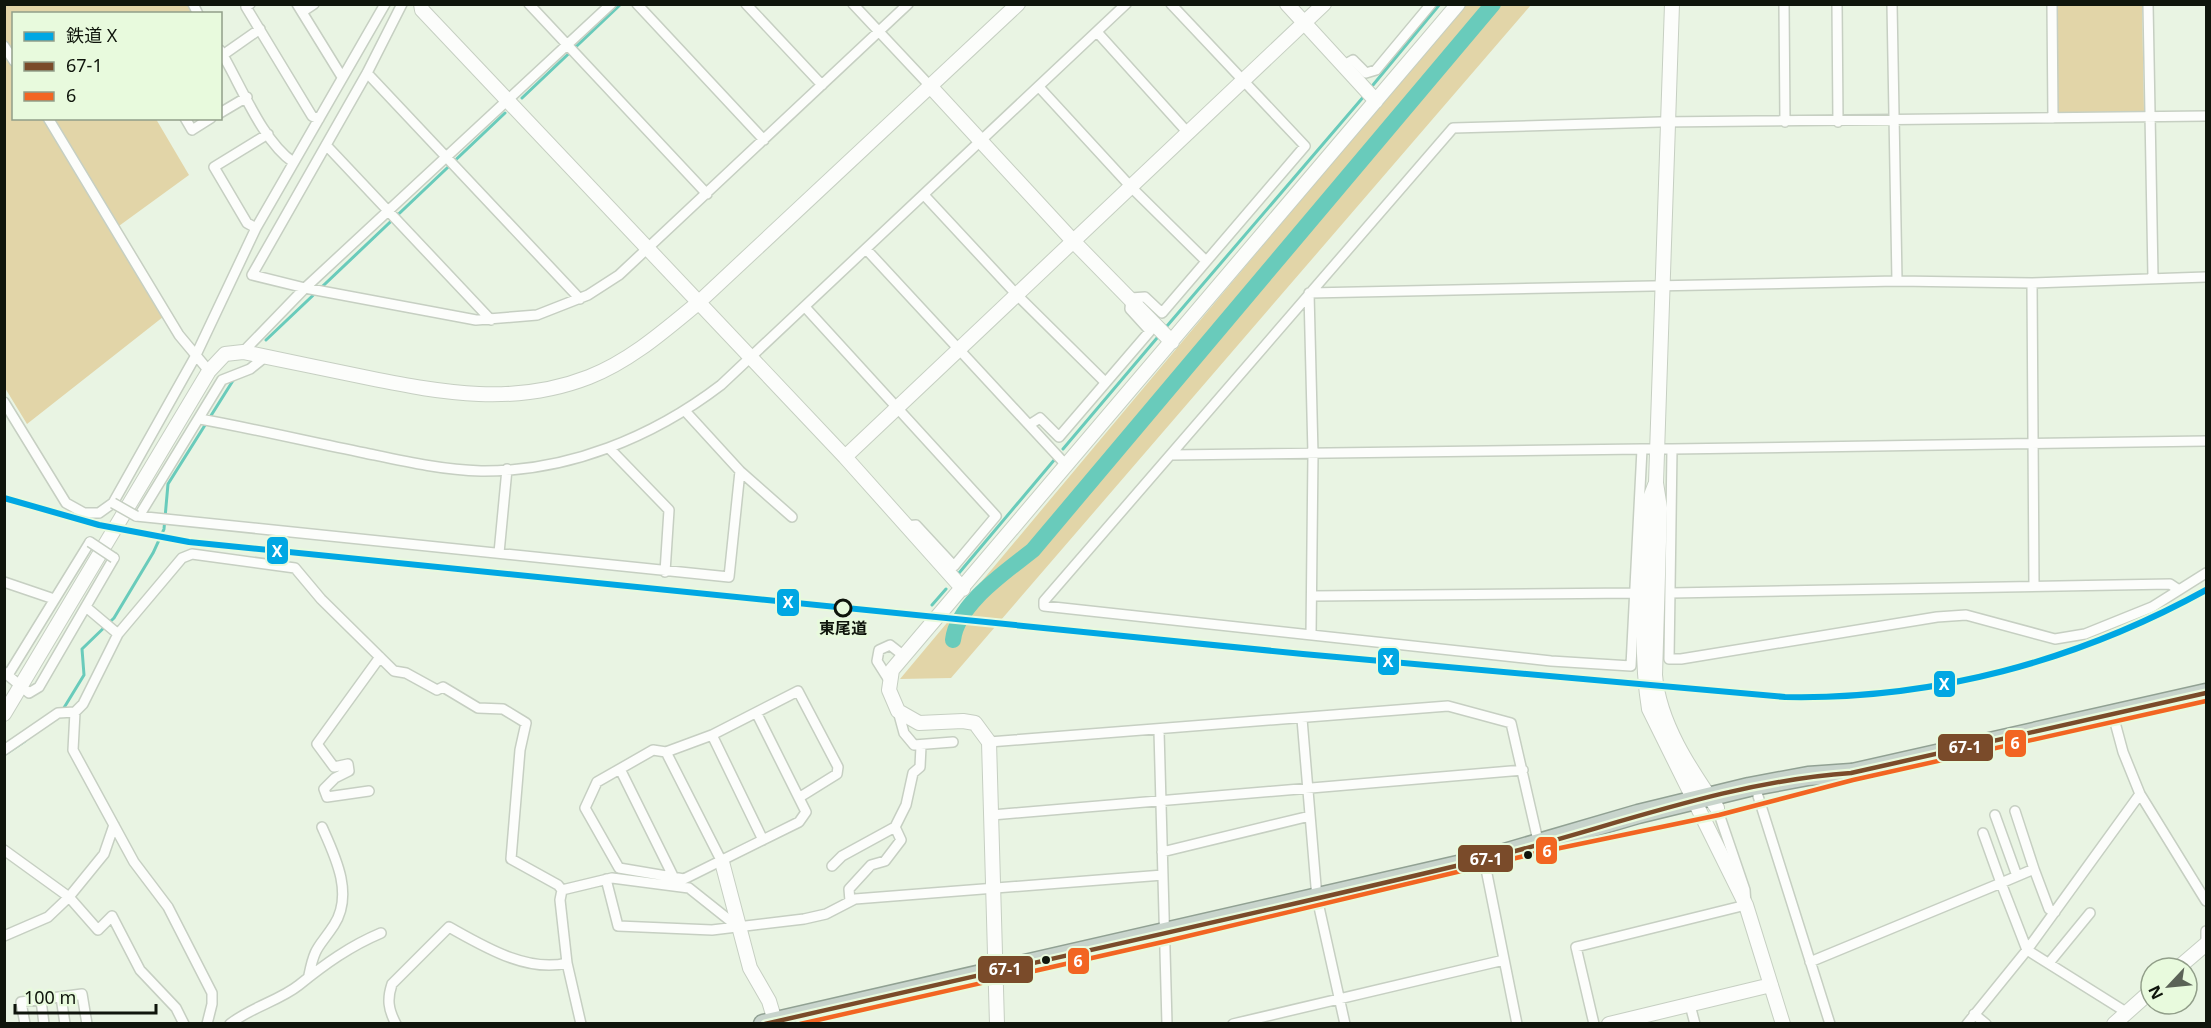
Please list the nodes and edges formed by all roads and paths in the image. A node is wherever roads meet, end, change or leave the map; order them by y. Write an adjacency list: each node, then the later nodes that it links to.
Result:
1 (250, 4): 27 (street)
2 (314, 4): 25 (street)
3 (385, 4): 35 (street)
4 (402, 4): 34 (street)
5 (421, 4): 41 (street)
6 (529, 4): 30 (street)
7 (610, 4): 30 (street)
8 (637, 4): 57 (street)
9 (746, 4): 37 (street)
10 (853, 4): 29 (street)
11 (908, 4): 29 (street)
12 (1018, 4): 38 (street)
13 (1126, 4): 28 (street)
14 (1171, 4): 36 (street)
15 (1287, 4): 26 (street)
16 (1324, 4): 26 (street)
17 (1431, 4): 33 (street)
18 (1458, 4): 42 (street)
19 (1672, 4): 52 (street)
20 (1784, 4): 53 (street)
21 (1837, 4): 54 (street)
22 (1892, 4): 51 (street)
23 (2052, 4): 45 (street)
24 (2148, 4): 46 (street)
25 (299, 8): 35 (street)
26 (1306, 25): 33 (street); 36 (street)
27 (260, 29): 31 (street); 47 (street)
28 (1097, 32): 39 (street); 56 (street)
29 (879, 33): 37 (street); 38 (street)
30 (570, 49): 41 (street); 63 (street)
31 (222, 53)
32 (222, 56): 40 (street)
33 (1344, 65): 42 (street)
34 (367, 73): 59 (street); 60 (street)
35 (342, 77): 47 (street)
36 (1243, 83): 56 (street); 70 (street)
37 (822, 85): 57 (street)
38 (930, 86): 58 (street); 81 (street)
39 (1038, 87): 58 (street); 62 (street)
40 (247, 97): 43 (street); 55 (street)
41 (508, 101): 60 (street); 68 (street)
42 (1376, 101): 84 (street)
43 (222, 112)
44 (2206, 116): 46 (street)
45 (2053, 118): 46 (street); 51 (street)
46 (2150, 118): 71 (street)
47 (319, 119): 61 (street)
48 (49, 120): 88 (street)
49 (186, 120): 50 (street)
50 (208, 120)
51 (1893, 121): 54 (street); 73 (street)
52 (1668, 122): 53 (street); 75 (street); 77 (street)
53 (1785, 122): 54 (street)
54 (1838, 122)
55 (268, 134): 61 (street); 66 (street)
56 (1189, 134): 62 (street)
57 (764, 140): 63 (street)
58 (981, 140): 64 (street); 67 (street)
59 (326, 145): 65 (street); 76 (street)
60 (451, 161): 65 (street); 79 (street)
61 (293, 162): 66 (street)
62 (1131, 188): 67 (street); 70 (street)
63 (707, 194): 68 (street)
64 (924, 195): 69 (street); 78 (street)
65 (393, 215): 76 (street); 83 (street)
66 (256, 228): 88 (street)
67 (1074, 242): 78 (street); 80 (street)
68 (648, 248): 79 (street); 81 (street)
69 (866, 249): 82 (street); 85 (street)
70 (1206, 261): 80 (street)
71 (2153, 277): 72 (street); 74 (street)
72 (2206, 277)
73 (1897, 281): 74 (street); 75 (street)
74 (2032, 282): 98 (street)
75 (1663, 287): 77 (street); 100 (street)
76 (308, 289): 83 (street); 86 (street)
77 (1309, 293): 103 (street); 104 (street)
78 (1017, 295): 85 (street); 91 (street)
79 (580, 298): 83 (street)
80 (1131, 298): 84 (street); 91 (street)
81 (698, 303): 87 (street); 89 (street)
82 (805, 307): 87 (street); 93 (street)
83 (491, 320)
84 (1172, 342): 106 (street)
85 (959, 349): 93 (street); 96 (street)
86 (243, 352): 89 (street); 90 (street)
87 (751, 356): 94 (street); 105 (street)
88 (195, 357): 90 (street); 109 (street)
89 (265, 357): 95 (street)
90 (209, 371): 131 (street)
91 (1105, 382): 96 (street)
92 (4, 402): 109 (street)
93 (899, 408): 105 (street); 112 (street)
94 (686, 412): 99 (street); 108 (street)
95 (207, 420): 107 (street); 110 (street)
96 (1029, 425): 106 (street)
97 (2206, 441): 98 (street)
98 (2032, 442): 102 (street); 117 (street)
99 (609, 448): 107 (street); 114 (street)
100 (1657, 448): 101 (street); 102 (street); 155 (street)
101 (1642, 449): 103 (street); 120 (street)
102 (1671, 449): 121 (street)
103 (1312, 454): 104 (street); 122 (street)
104 (1171, 455): 126 (street)
105 (845, 457): 112 (street)
106 (1067, 466): 118 (street)
107 (507, 469): 113 (street)
108 (740, 471): 111 (street); 114 (street)
109 (113, 503): 110 (street, bridge)
110 (137, 516): 113 (street)
111 (792, 517)
112 (905, 526): 118 (street)
113 (499, 553): 114 (street)
114 (665, 572)
115 (2206, 573): 119 (street)
116 (4, 582): 123 (street)
117 (2034, 585): 119 (street); 121 (street)
118 (963, 589): 127 (street)
119 (2179, 590): 121 (street)
120 (1634, 593): 122 (street); 126 (street)
121 (1671, 593)
122 (1312, 596): 126 (street)
123 (54, 599): 124 (street, bridge); 129 (street)
124 (86, 607): 125 (street); 131 (street)
125 (112, 628): 128 (street); 134 (street)
126 (1311, 635)
127 (903, 656): 130 (street); 130 (street)
128 (380, 657): 150 (street); 180 (street)
129 (6, 674): 131 (street)
130 (889, 680): 133 (street)
131 (20, 687): 135 (street)
132 (2206, 693): 137 (highway)
133 (898, 711): 142 (street); 143 (street)
134 (75, 712): 144 (street); 160 (street)
135 (4, 714)
136 (757, 714): 140 (street); 153 (street); 153 (street)
137 (2113, 715): 148 (highway); 151 (street)
138 (1302, 719): 139 (street); 147 (street); 149 (street)
139 (1159, 731): 142 (street); 154 (street)
140 (711, 735): 145 (street); 164 (street)
141 (953, 742): 143 (street)
142 (989, 742): 157 (street)
143 (921, 746): 162 (street)
144 (4, 750)
145 (666, 752): 146 (street); 170 (street)
146 (620, 769): 175 (street); 175 (street)
147 (1522, 770): 149 (street); 165 (street)
148 (1851, 773): 152 (highway); 155 (highway)
149 (1308, 790): 154 (street); 159 (street)
150 (369, 791)
151 (2140, 794): 184 (street); 186 (street)
152 (1758, 796): 155 (highway); 197 (street)
153 (800, 797): 164 (street)
154 (1160, 802): 157 (street); 168 (street)
155 (1706, 804): 165 (highway); 185 (street)
156 (2015, 811): 173 (street)
157 (992, 815): 179 (street)
158 (1995, 815): 176 (street)
159 (1310, 816): 168 (street); 182 (street)
160 (114, 825): 181 (street); 217 (street)
161 (322, 826): 201 (street)
162 (895, 827): 166 (street); 171 (street)
163 (1983, 833): 178 (street)
164 (764, 840): 170 (street)
165 (1539, 845): 169 (highway)
166 (859, 849): 171 (street); 172 (street)
167 (4, 850): 181 (street)
168 (1162, 852): 174 (street)
169 (1484, 859): 182 (highway); 196 (street)
170 (722, 862): 175 (street); 188 (street)
171 (871, 865): 183 (street)
172 (832, 866)
173 (2034, 869): 176 (street); 186 (street)
174 (1163, 875): 179 (street); 191 (street)
175 (673, 876)
176 (2017, 876): 178 (street)
177 (606, 879): 180 (street); 188 (street); 188 (street)
178 (2001, 883): 194 (street); 197 (street)
179 (993, 887): 183 (street); 200 (street)
180 (562, 890): 198 (street)
181 (69, 897): 192 (street); 216 (street)
182 (1317, 898): 191 (highway); 205 (street)
183 (850, 901): 188 (street)
184 (2206, 901)
185 (1746, 905): 202 (street); 226 (street)
186 (2055, 912): 194 (street)
187 (2090, 913): 199 (street)
188 (738, 927): 211 (street)
189 (2206, 931): 193 (street)
190 (381, 933): 201 (street)
191 (1166, 934): 200 (highway); 222 (street)
192 (4, 936)
193 (2206, 943): 195 (street)
194 (2028, 950): 199 (street); 209 (street)
195 (2191, 956)
196 (1504, 960): 205 (street); 225 (street)
197 (1810, 962): 230 (street)
198 (567, 963): 219 (street); 220 (street)
199 (2049, 963): 208 (street)
200 (994, 971): 210 (highway); 221 (street)
201 (309, 975): 218 (street)
202 (1771, 985): 207 (street); 229 (street)
203 (61, 997): 204 (street); 214 (street); 215 (street)
204 (41, 1000): 212 (street); 213 (street)
205 (1339, 1000): 223 (street); 224 (street)
206 (2139, 1001): 208 (street)
207 (1690, 1005): 227 (street); 228 (street)
208 (2126, 1012): 233 (street)
209 (1974, 1014): 231 (street); 232 (street)
210 (812, 1019): 211 (highway)
211 (769, 1022)
212 (25, 1023)
213 (44, 1023)
214 (65, 1023)
215 (87, 1023)
216 (184, 1023)
217 (207, 1023)
218 (230, 1023)
219 (396, 1023)
220 (581, 1023)
221 (997, 1023)
222 (1167, 1023)
223 (1233, 1023)
224 (1345, 1023)
225 (1517, 1023)
226 (1594, 1023)
227 (1609, 1023)
228 (1695, 1023)
229 (1783, 1023)
230 (1830, 1023)
231 (1967, 1023)
232 (1986, 1023)
233 (2115, 1023)

